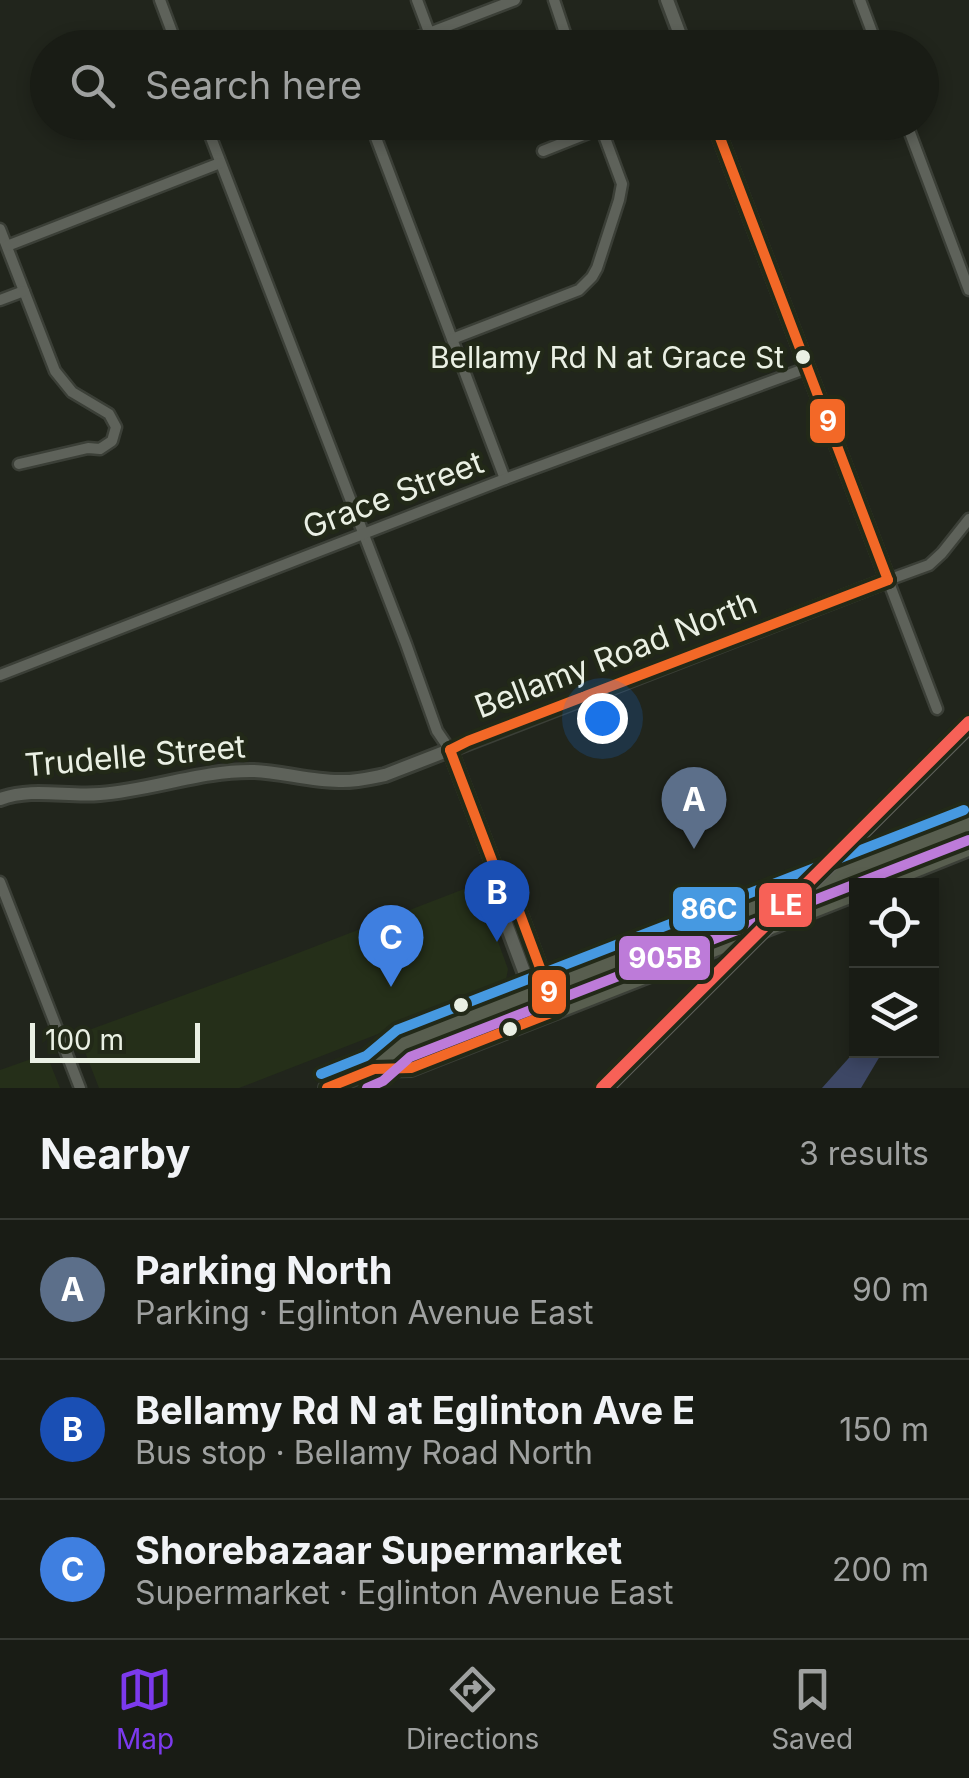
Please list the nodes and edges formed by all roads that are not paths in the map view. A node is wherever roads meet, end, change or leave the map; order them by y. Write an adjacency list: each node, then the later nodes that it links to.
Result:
1 (160, 0): 7 (street)
2 (417, 0): 8 (street)
3 (515, 0): 9 (street)
4 (554, 0): 10 (street)
5 (667, 0): 11 (street)
6 (860, 0): 12 (street)
7 (171, 30)
8 (428, 30)
9 (434, 30)
10 (564, 30)
11 (678, 30)
12 (871, 30)
13 (212, 140): 20 (street)
14 (377, 140): 26 (street)
15 (568, 140): 19 (street)
16 (605, 140): 26 (street)
17 (721, 140): 27 (street)
18 (913, 140): 24 (street)
19 (542, 151)
20 (220, 163): 22 (street); 31 (street)
21 (0, 228): 22 (street)
22 (7, 246): 23 (street)
23 (24, 290): 25 (street); 28 (street)
24 (969, 290)
25 (0, 300)
26 (452, 339): 29 (street)
27 (807, 368): 29 (street, Grace Street); 32 (street)
28 (19, 464)
29 (505, 479): 31 (street, Grace Street)
30 (969, 519): 32 (street)
31 (362, 534): 33 (street, Grace Street); 35 (street)
32 (888, 580): 34 (street); 35 (street, Bellamy Road North)
33 (0, 675)
34 (937, 709)
35 (450, 750): 36 (street, Trudelle Street); 42 (street, Bellamy Road North)
36 (0, 799)
37 (969, 824): 42 (main road)
38 (969, 848): 39 (main road)
39 (894, 878)
40 (0, 882): 45 (street)
41 (849, 895): 43 (main road)
42 (540, 990): 43 (street, Bellamy Road North); 44 (main road)
43 (549, 1014): 44 (main road)
44 (374, 1070): 46 (main road)
45 (80, 1088)
46 (327, 1088)

